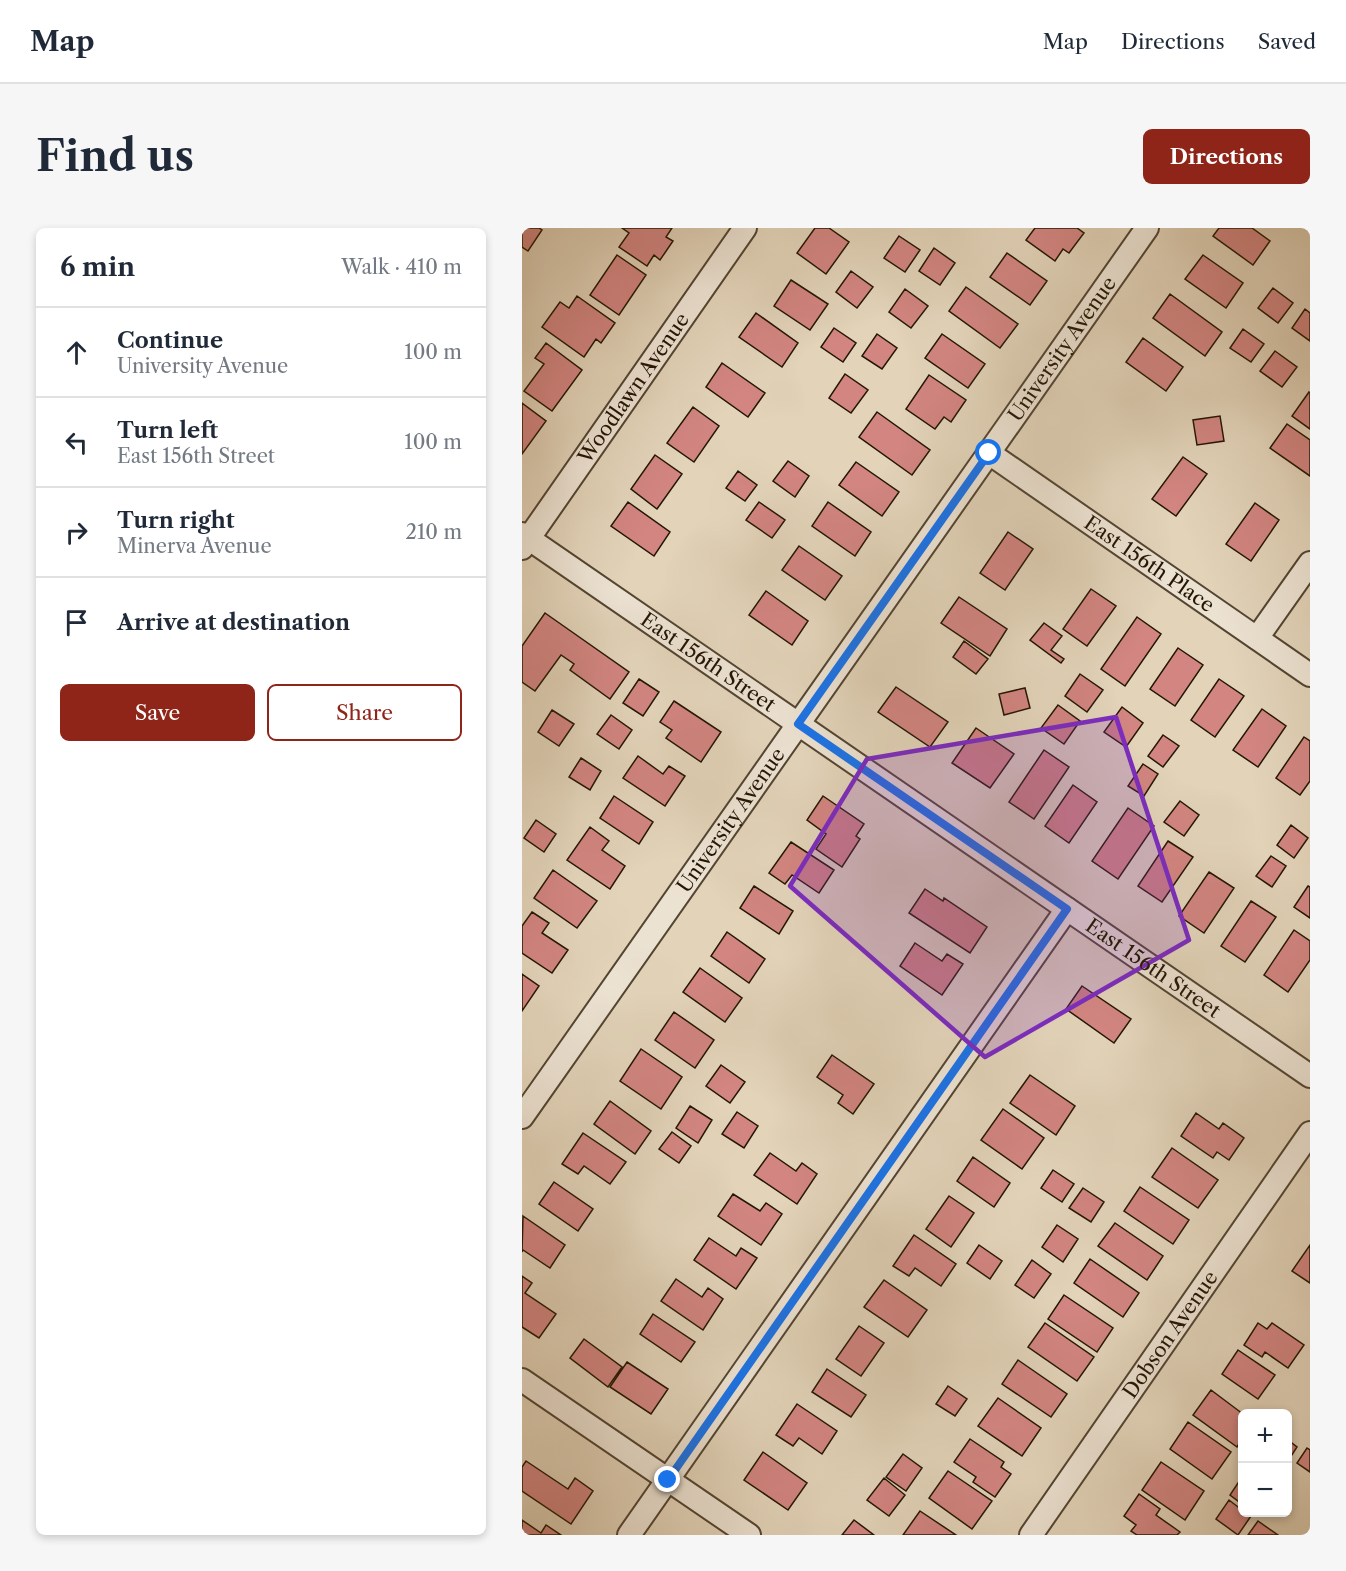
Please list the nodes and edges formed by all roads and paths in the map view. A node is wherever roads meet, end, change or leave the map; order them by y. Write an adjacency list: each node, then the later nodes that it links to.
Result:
1 (745, 228): 4 (street, Woodlawn Avenue)
2 (1147, 228): 3 (street, University Avenue)
3 (989, 453): 6 (street, East 156th Place); 8 (street, University Avenue)
4 (524, 540): 8 (street, East 156th Street)
5 (1310, 562): 6 (street)
6 (1257, 638): 7 (street, East 156th Place)
7 (1310, 675)
8 (798, 724): 9 (street, East 156th Street); 11 (street, University Avenue)
9 (1067, 909): 10 (street, East 156th Street); 14 (street)
10 (1310, 1076)
11 (522, 1117)
12 (1310, 1133): 17 (street, Dobson Avenue)
13 (522, 1380): 14 (street)
14 (668, 1480): 15 (street); 16 (street)
15 (629, 1535)
16 (749, 1535)
17 (1031, 1535)

